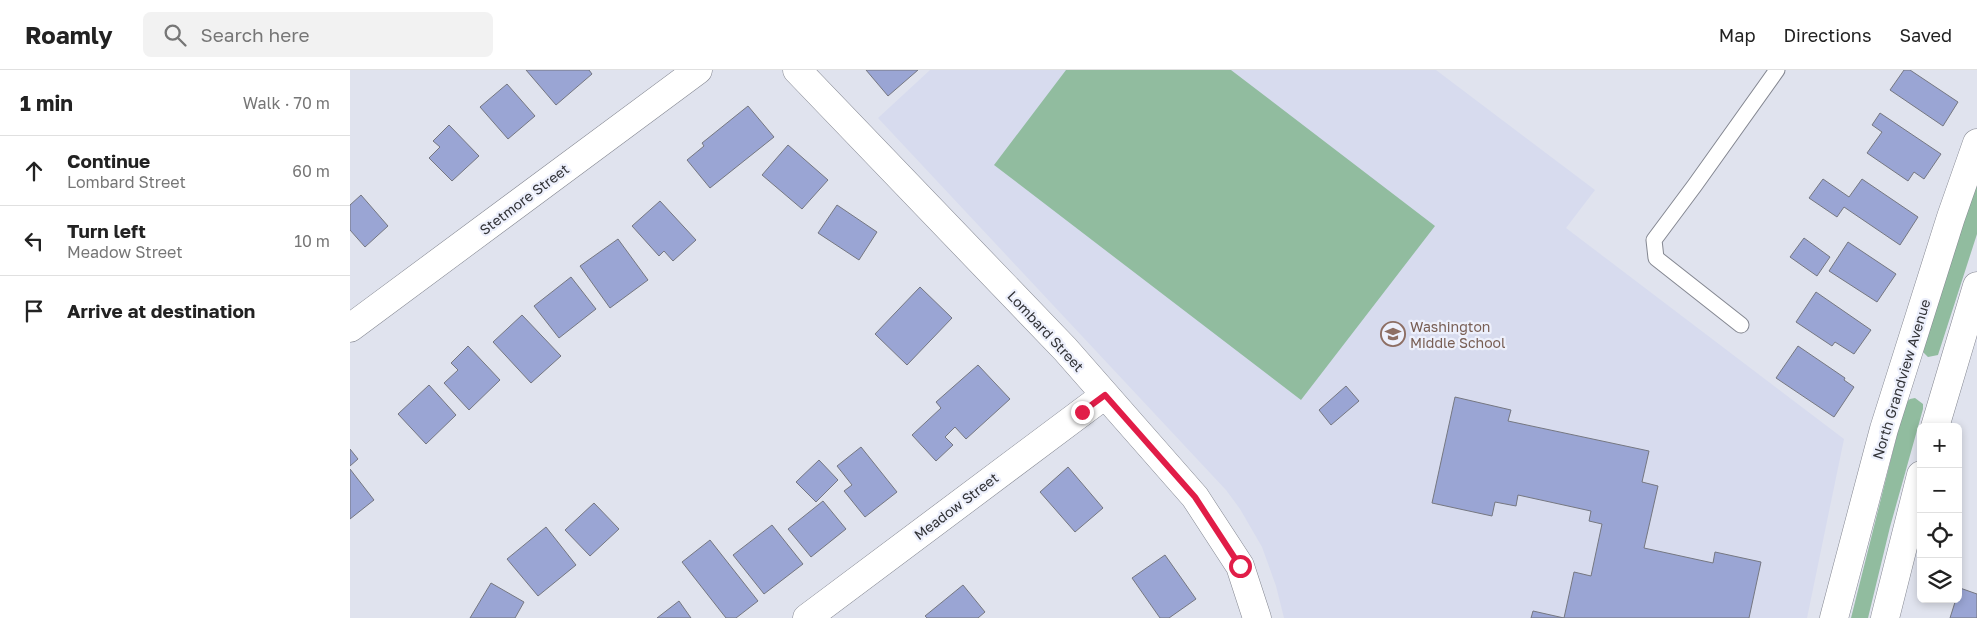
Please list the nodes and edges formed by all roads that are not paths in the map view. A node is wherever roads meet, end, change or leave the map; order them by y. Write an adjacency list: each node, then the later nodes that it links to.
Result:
1 (698, 70): 6 (street, Stetmore Street)
2 (798, 70): 8 (street, Lombard Street)
3 (1777, 70): 7 (lane)
4 (1977, 143): 13 (street, North Grandview Avenue)
5 (1977, 286): 9 (street)
6 (351, 325)
7 (1741, 325)
8 (1105, 395): 11 (street, Meadow Street); 12 (street, Lombard Street)
9 (1936, 423)
10 (1917, 491): 14 (street)
11 (808, 618)
12 (1257, 618)
13 (1834, 618)
14 (1885, 618)

